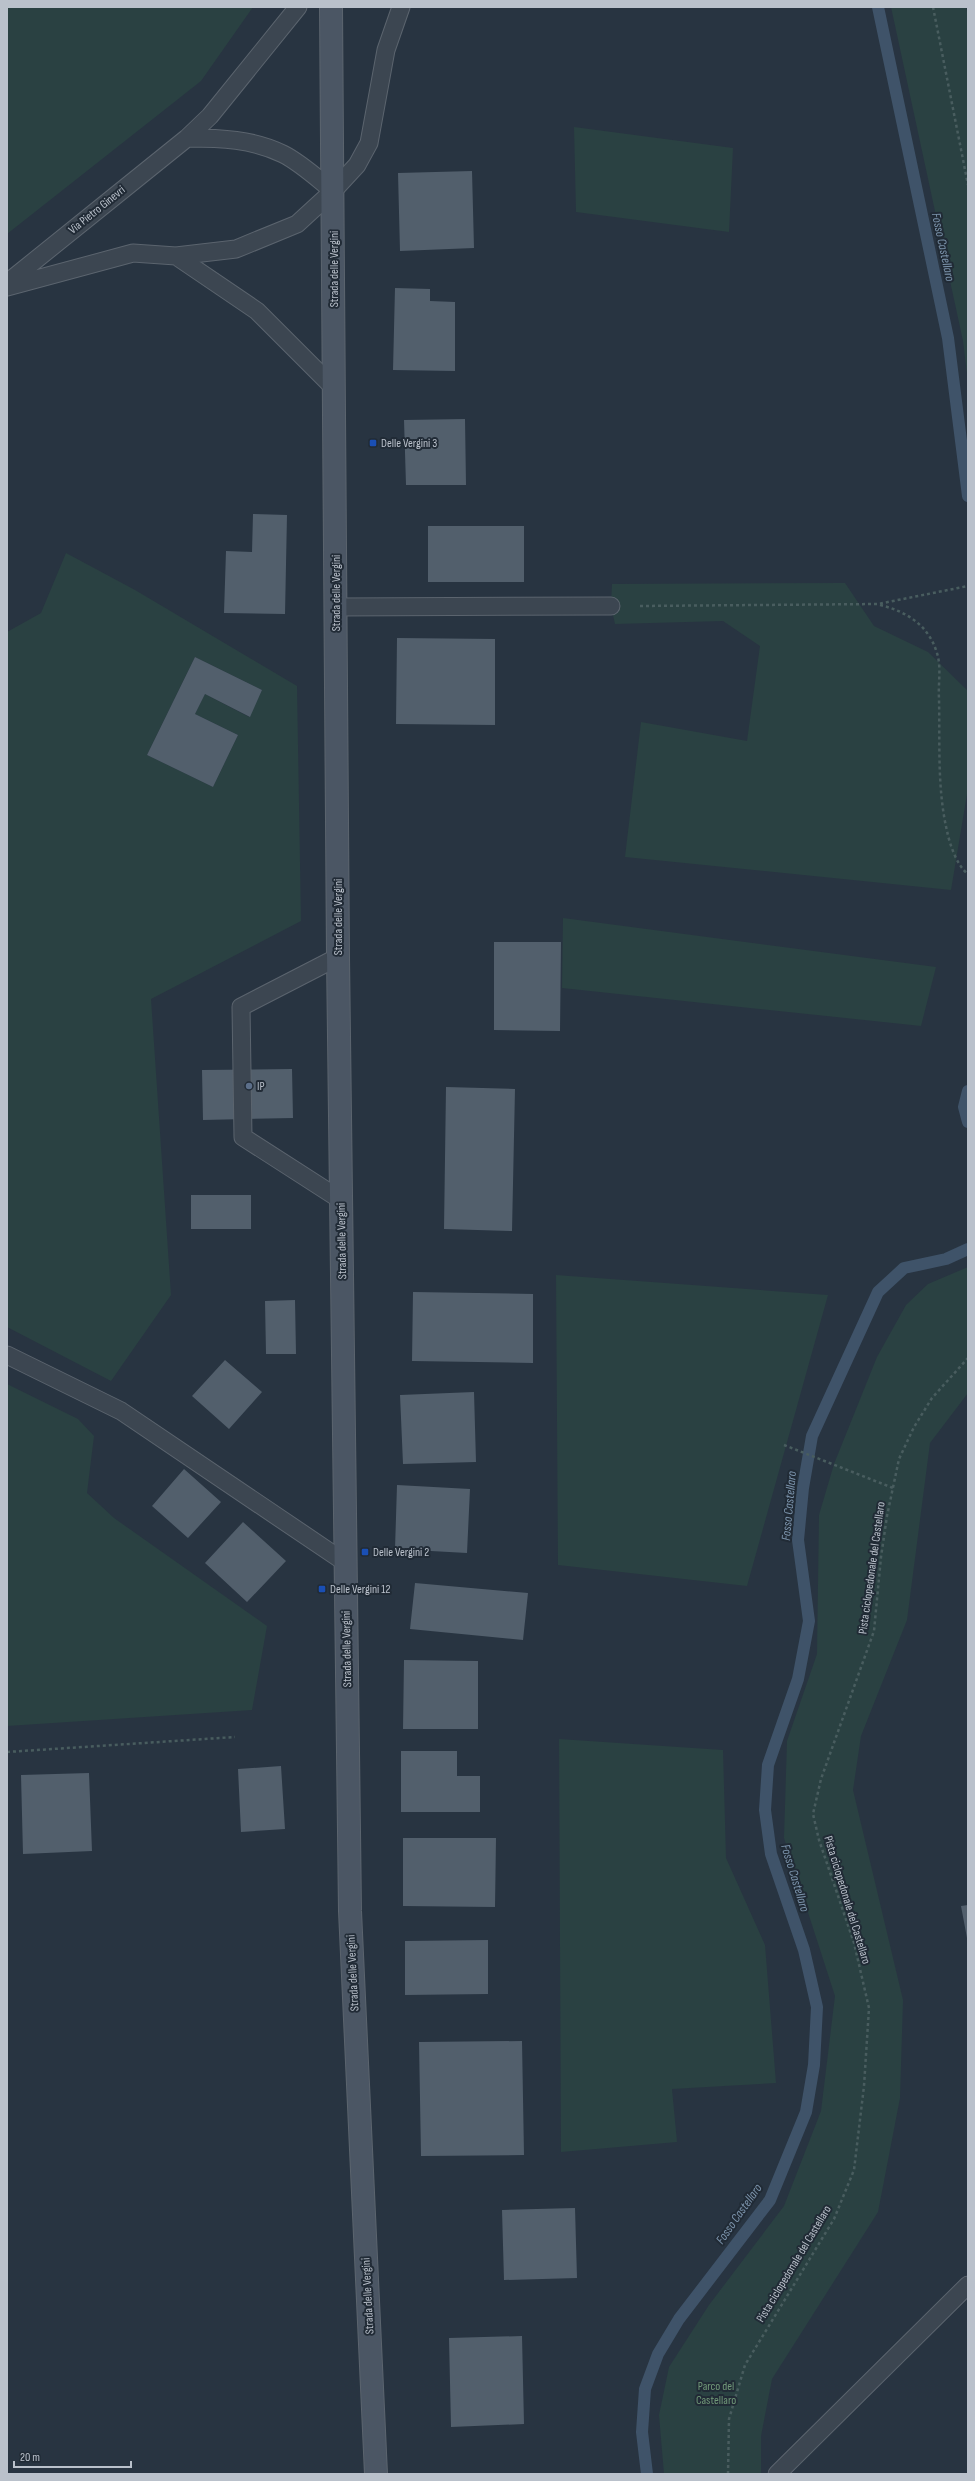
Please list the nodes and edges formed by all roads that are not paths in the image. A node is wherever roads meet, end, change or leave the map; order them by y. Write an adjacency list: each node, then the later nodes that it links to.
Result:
1 (298, 7): 4 (lane, Via Pietro Ginevri)
2 (331, 7): 5 (main road, Strada delle Vergini)
3 (401, 7): 5 (lane)
4 (187, 138): 5 (lane); 7 (lane, Via Pietro Ginevri)
5 (333, 191): 6 (lane); 9 (main road, Strada delle Vergini)
6 (176, 256): 8 (lane); 9 (lane)
7 (7, 283)
8 (7, 287)
9 (334, 388): 11 (main road, Strada delle Vergini)
10 (612, 606): 11 (lane)
11 (336, 607): 12 (main road, Strada delle Vergini)
12 (338, 957): 13 (main road, Strada delle Vergini); 13 (lane)
13 (341, 1200): 15 (main road, Strada delle Vergini)
14 (7, 1355): 15 (lane)
15 (346, 1563): 17 (main road, Strada delle Vergini)
16 (968, 2285): 18 (lane)
17 (376, 2474)
18 (777, 2474)

